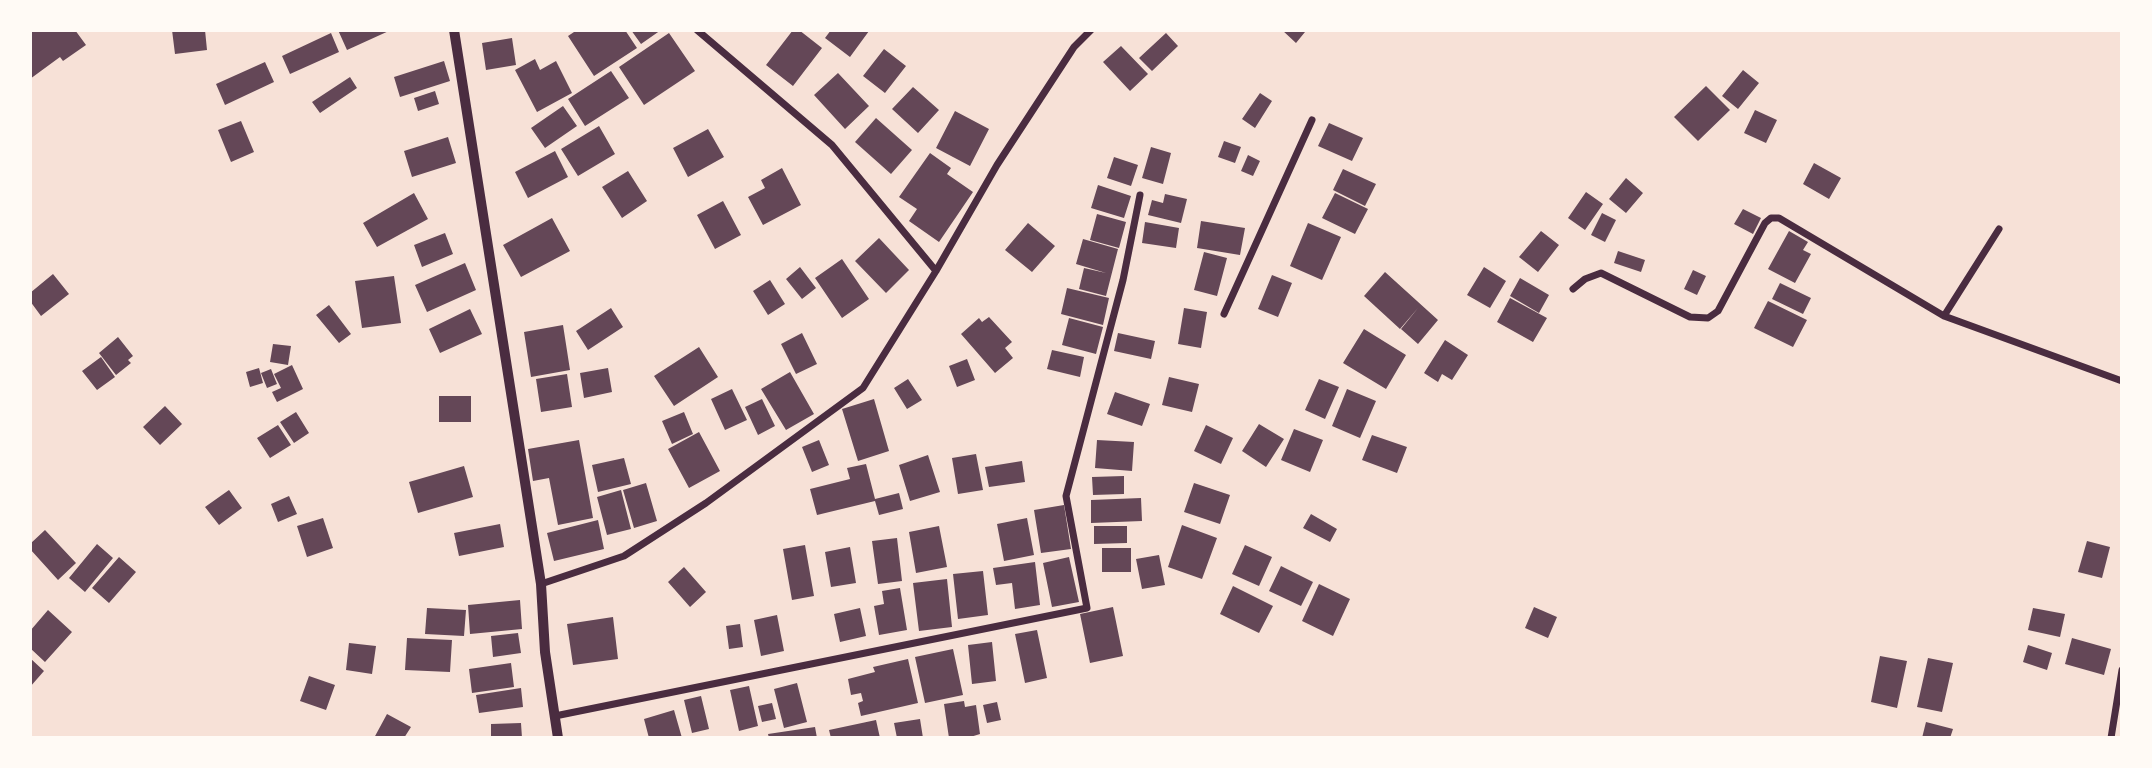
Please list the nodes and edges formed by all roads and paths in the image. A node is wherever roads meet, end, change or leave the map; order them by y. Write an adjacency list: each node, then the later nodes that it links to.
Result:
1 (454, 30): 12 (street)
2 (697, 30): 7 (street)
3 (1091, 30): 7 (street)
4 (1312, 120): 9 (street)
5 (1140, 195): 14 (street)
6 (1999, 229): 10 (street)
7 (936, 271): 12 (street)
8 (1573, 289): 10 (street)
9 (1224, 314)
10 (1944, 316): 11 (street)
11 (2122, 380)
12 (541, 584): 14 (street)
13 (2122, 670): 16 (street)
14 (555, 716): 15 (street)
15 (558, 738)
16 (2111, 738)

